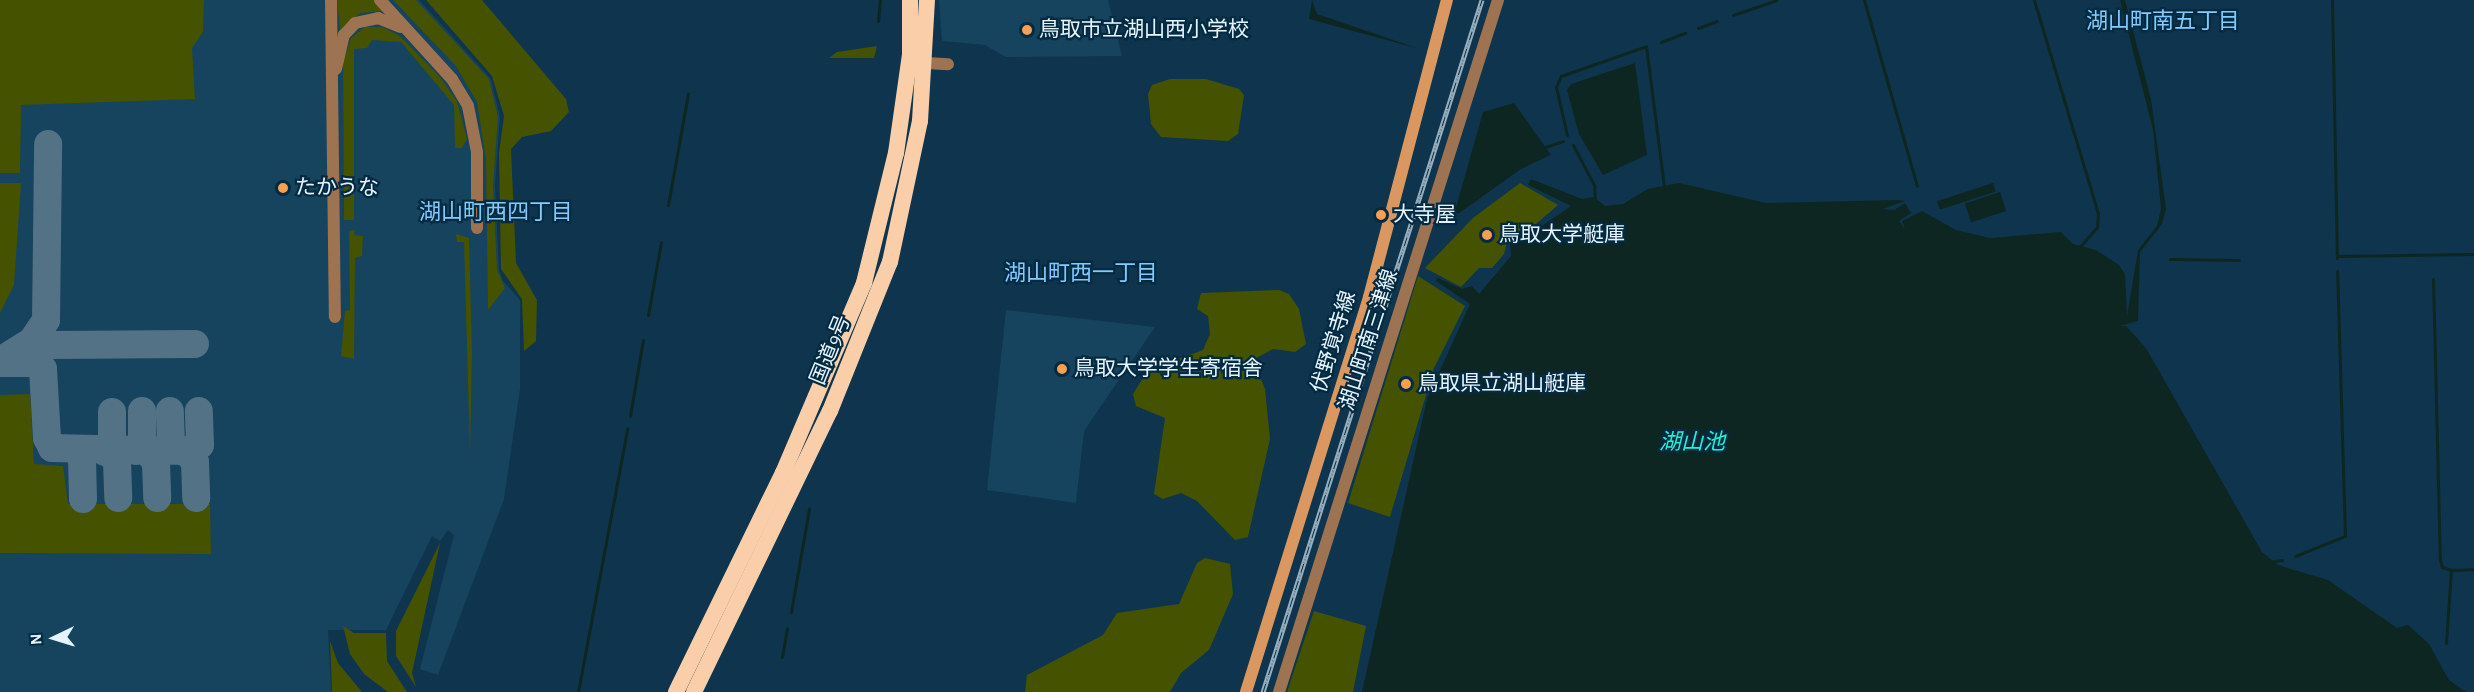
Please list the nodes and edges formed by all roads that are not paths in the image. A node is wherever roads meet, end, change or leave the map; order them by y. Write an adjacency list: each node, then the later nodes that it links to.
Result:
1 (331, 0): 10 (street)
2 (380, 0): 7 (street)
3 (910, 0): 13 (highway, 国道9号)
4 (927, 0): 8 (highway, 国道9号)
5 (1447, 0): 15 (main road, 伏野覚寺線)
6 (1498, 0): 16 (street, 湖山町南三津線)
7 (409, 33): 10 (street); 11 (street)
8 (926, 63): 9 (street); 14 (highway, 国道9号)
9 (948, 64)
10 (330, 107): 12 (street)
11 (477, 228)
12 (335, 317)
13 (676, 692)
14 (694, 692)
15 (1246, 692)
16 (1279, 692)

